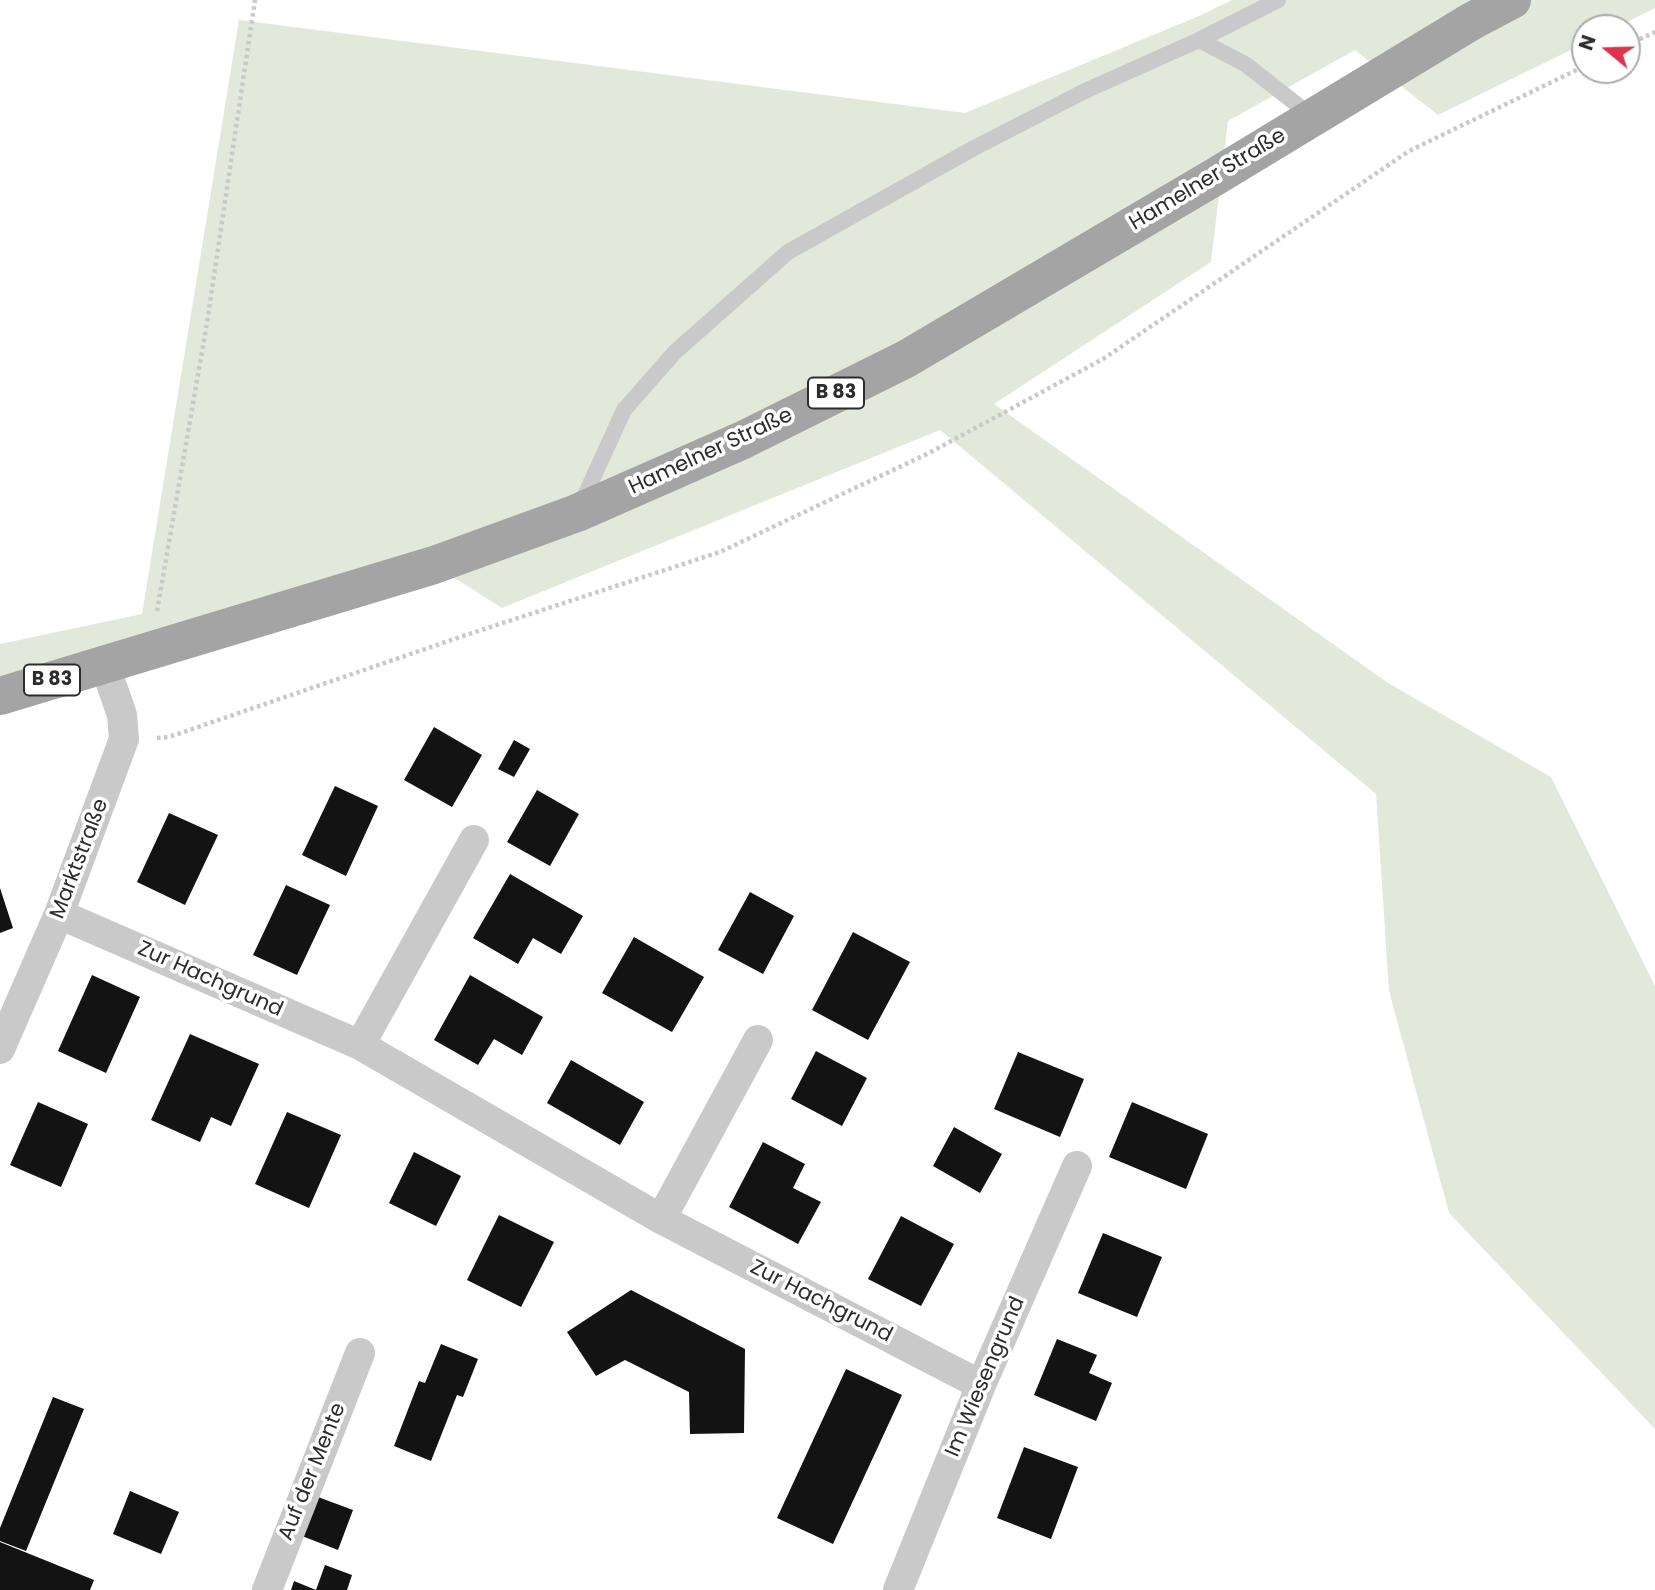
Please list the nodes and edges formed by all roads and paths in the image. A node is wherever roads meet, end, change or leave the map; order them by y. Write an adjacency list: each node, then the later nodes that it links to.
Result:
1 (255, 0): 8 (path)
2 (1278, 0): 4 (lane)
3 (1512, 0): 6 (main road, Hamelner Straße / B 83)
4 (1199, 40): 6 (lane); 7 (lane)
5 (1571, 73): 11 (path)
6 (1313, 117): 7 (main road, Hamelner Straße / B 83)
7 (577, 513): 8 (main road, Hamelner Straße / B 83)
8 (150, 649): 9 (main road, Hamelner Straße / B 83)
9 (104, 663): 10 (main road, Hamelner Straße / B 83); 11 (street, Marktstraße)
10 (0, 696)
11 (124, 740): 13 (street, Marktstraße)
12 (474, 840): 15 (street)
13 (60, 914): 15 (street, Zur Hachgrund); 16 (street, Marktstraße)
14 (758, 1040): 18 (street)
15 (360, 1045): 18 (street, Zur Hachgrund)
16 (0, 1049)
17 (1077, 1166): 20 (street, Im Wiesengrund)
18 (661, 1219): 20 (street, Zur Hachgrund)
19 (360, 1353): 21 (street, Auf der Mente)
20 (981, 1385): 22 (street, Im Wiesengrund)
21 (267, 1590)
22 (898, 1590)

